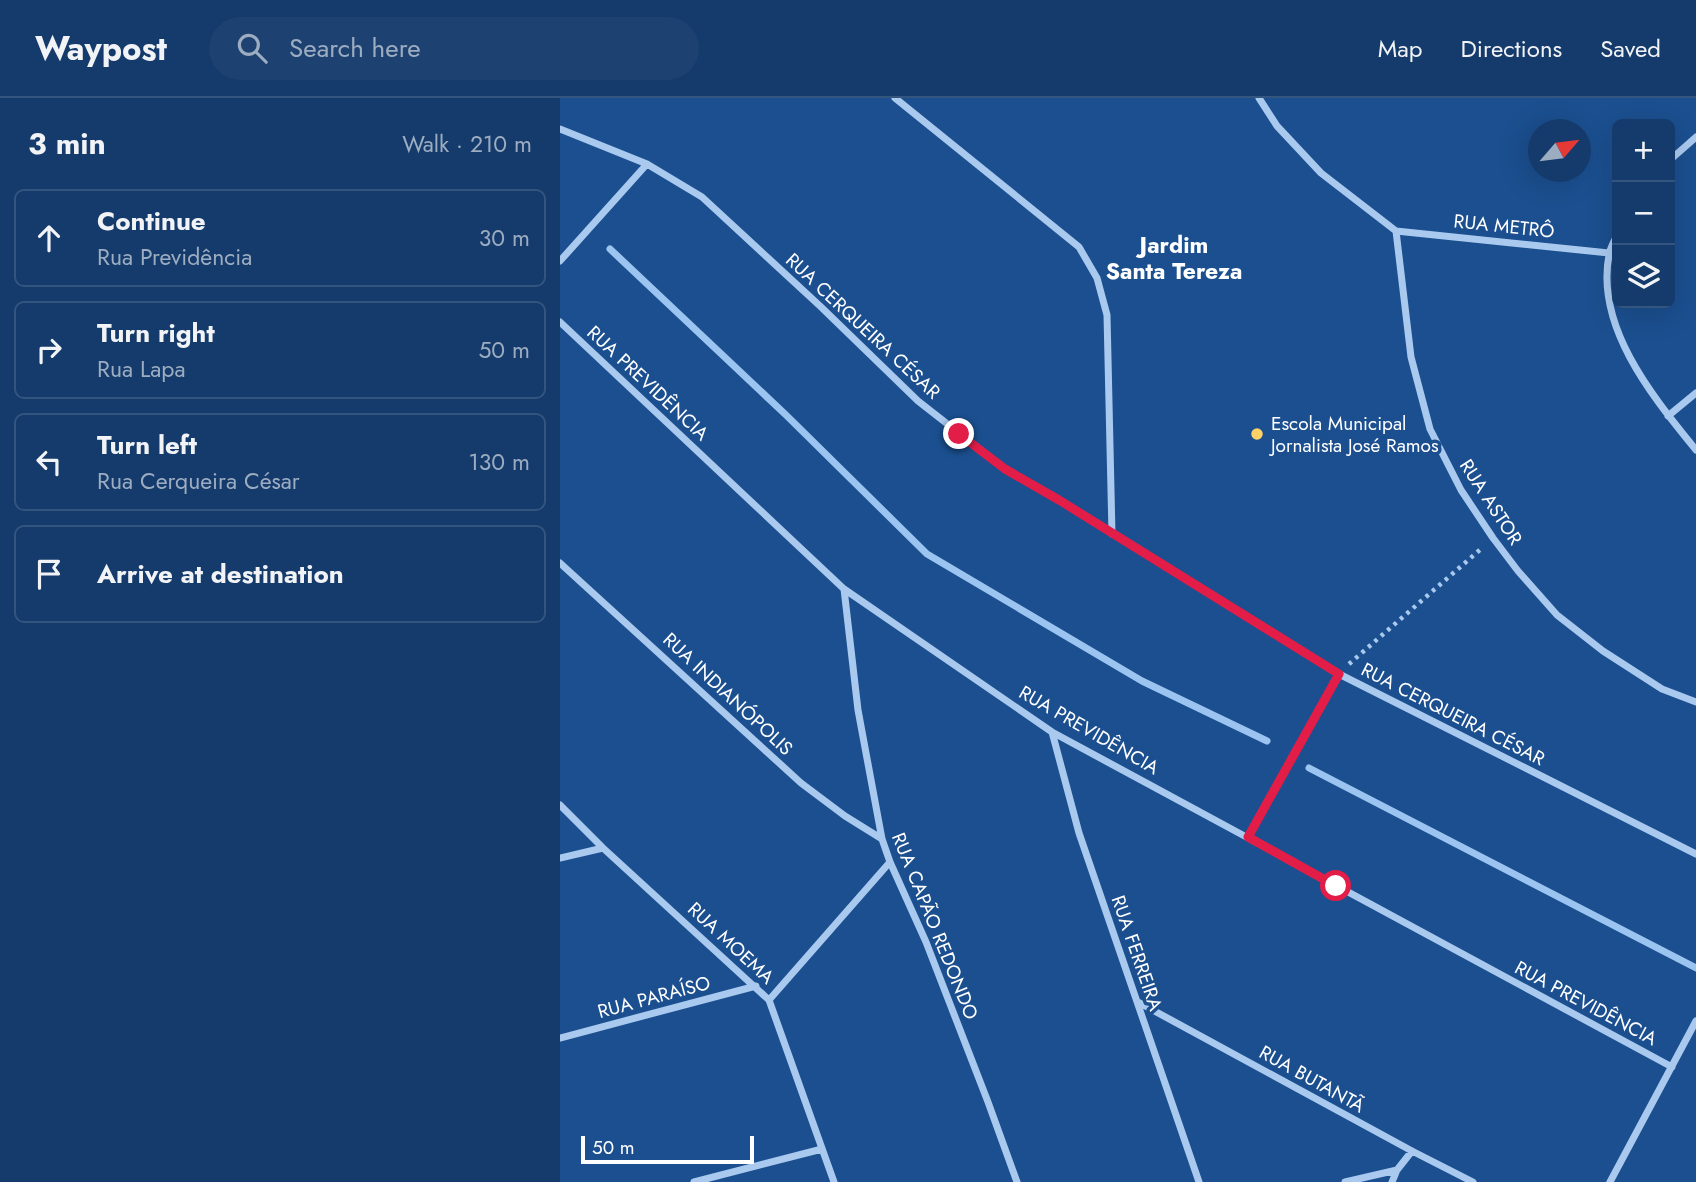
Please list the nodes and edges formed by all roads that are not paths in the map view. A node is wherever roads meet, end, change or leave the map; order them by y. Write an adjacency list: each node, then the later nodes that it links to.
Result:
1 (895, 98): 15 (street)
2 (1259, 98): 7 (street)
3 (560, 129): 6 (street, RUA CERQUEIRA CÉSAR)
4 (1696, 136): 5 (street)
5 (1675, 155)
6 (647, 164): 10 (street); 15 (street, RUA CERQUEIRA CÉSAR)
7 (1396, 231): 9 (street, RUA METRÔ); 19 (street, RUA ASTOR)
8 (1613, 245): 9 (street)
9 (1609, 253): 13 (street)
10 (560, 261)
11 (560, 322): 17 (street, RUA PREVIDÊNCIA)
12 (1696, 393): 13 (street)
13 (1668, 416): 14 (street)
14 (1696, 450)
15 (1112, 534): 18 (street, RUA CERQUEIRA CÉSAR)
16 (560, 563): 23 (street, RUA INDIANÓPOLIS)
17 (844, 589): 20 (street, RUA PREVIDÊNCIA); 23 (street, RUA CAPÃO REDONDO)
18 (1339, 674): 22 (street); 25 (street, RUA CERQUEIRA CÉSAR)
19 (1696, 702)
20 (1052, 732): 22 (street, RUA PREVIDÊNCIA); 30 (street, RUA FERREIRA)
21 (560, 805): 24 (street, RUA MOEMA)
22 (1248, 837): 33 (street, RUA PREVIDÊNCIA)
23 (882, 839): 27 (street, RUA CAPÃO REDONDO)
24 (603, 848): 26 (street); 28 (street, RUA MOEMA)
25 (1696, 854)
26 (560, 858)
27 (890, 862): 29 (street); 39 (street, RUA CAPÃO REDONDO)
28 (756, 986): 29 (street, RUA MOEMA); 32 (street, RUA PARAÍSO)
29 (769, 1000): 34 (street, RUA MOEMA)
30 (1138, 1002): 35 (street, RUA BUTANTÃ); 40 (street, RUA FERREIRA)
31 (1696, 1021): 33 (street)
32 (560, 1038)
33 (1672, 1067): 44 (street)
34 (822, 1149): 37 (street); 38 (street, RUA MOEMA)
35 (1412, 1151): 36 (street); 43 (street, RUA BUTANTÃ)
36 (1397, 1170): 41 (street); 42 (street)
37 (694, 1182)
38 (834, 1182)
39 (1017, 1182)
40 (1199, 1182)
41 (1345, 1182)
42 (1392, 1182)
43 (1473, 1182)
44 (1610, 1182)

